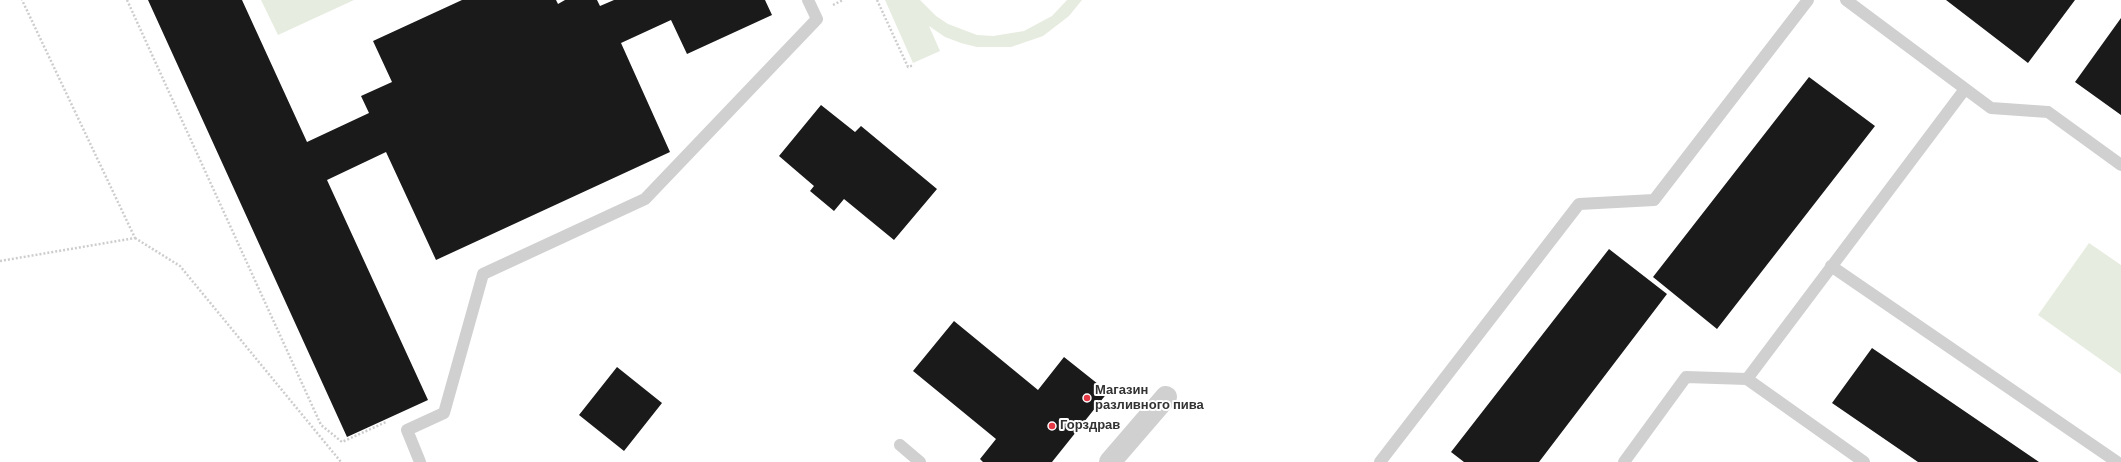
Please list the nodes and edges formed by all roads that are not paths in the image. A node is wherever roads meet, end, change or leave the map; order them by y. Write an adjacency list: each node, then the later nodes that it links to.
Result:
1 (808, 0): 10 (lane)
2 (1808, 0): 13 (lane)
3 (1846, 0): 4 (lane)
4 (1965, 89): 5 (lane); 6 (lane)
5 (2121, 165)
6 (1831, 266): 7 (lane); 16 (lane)
7 (1747, 379): 14 (lane); 15 (lane)
8 (1166, 397): 12 (street)
9 (900, 445): 11 (lane)
10 (420, 462)
11 (920, 462)
12 (1110, 462)
13 (1380, 462)
14 (1624, 462)
15 (1864, 462)
16 (2117, 462)

